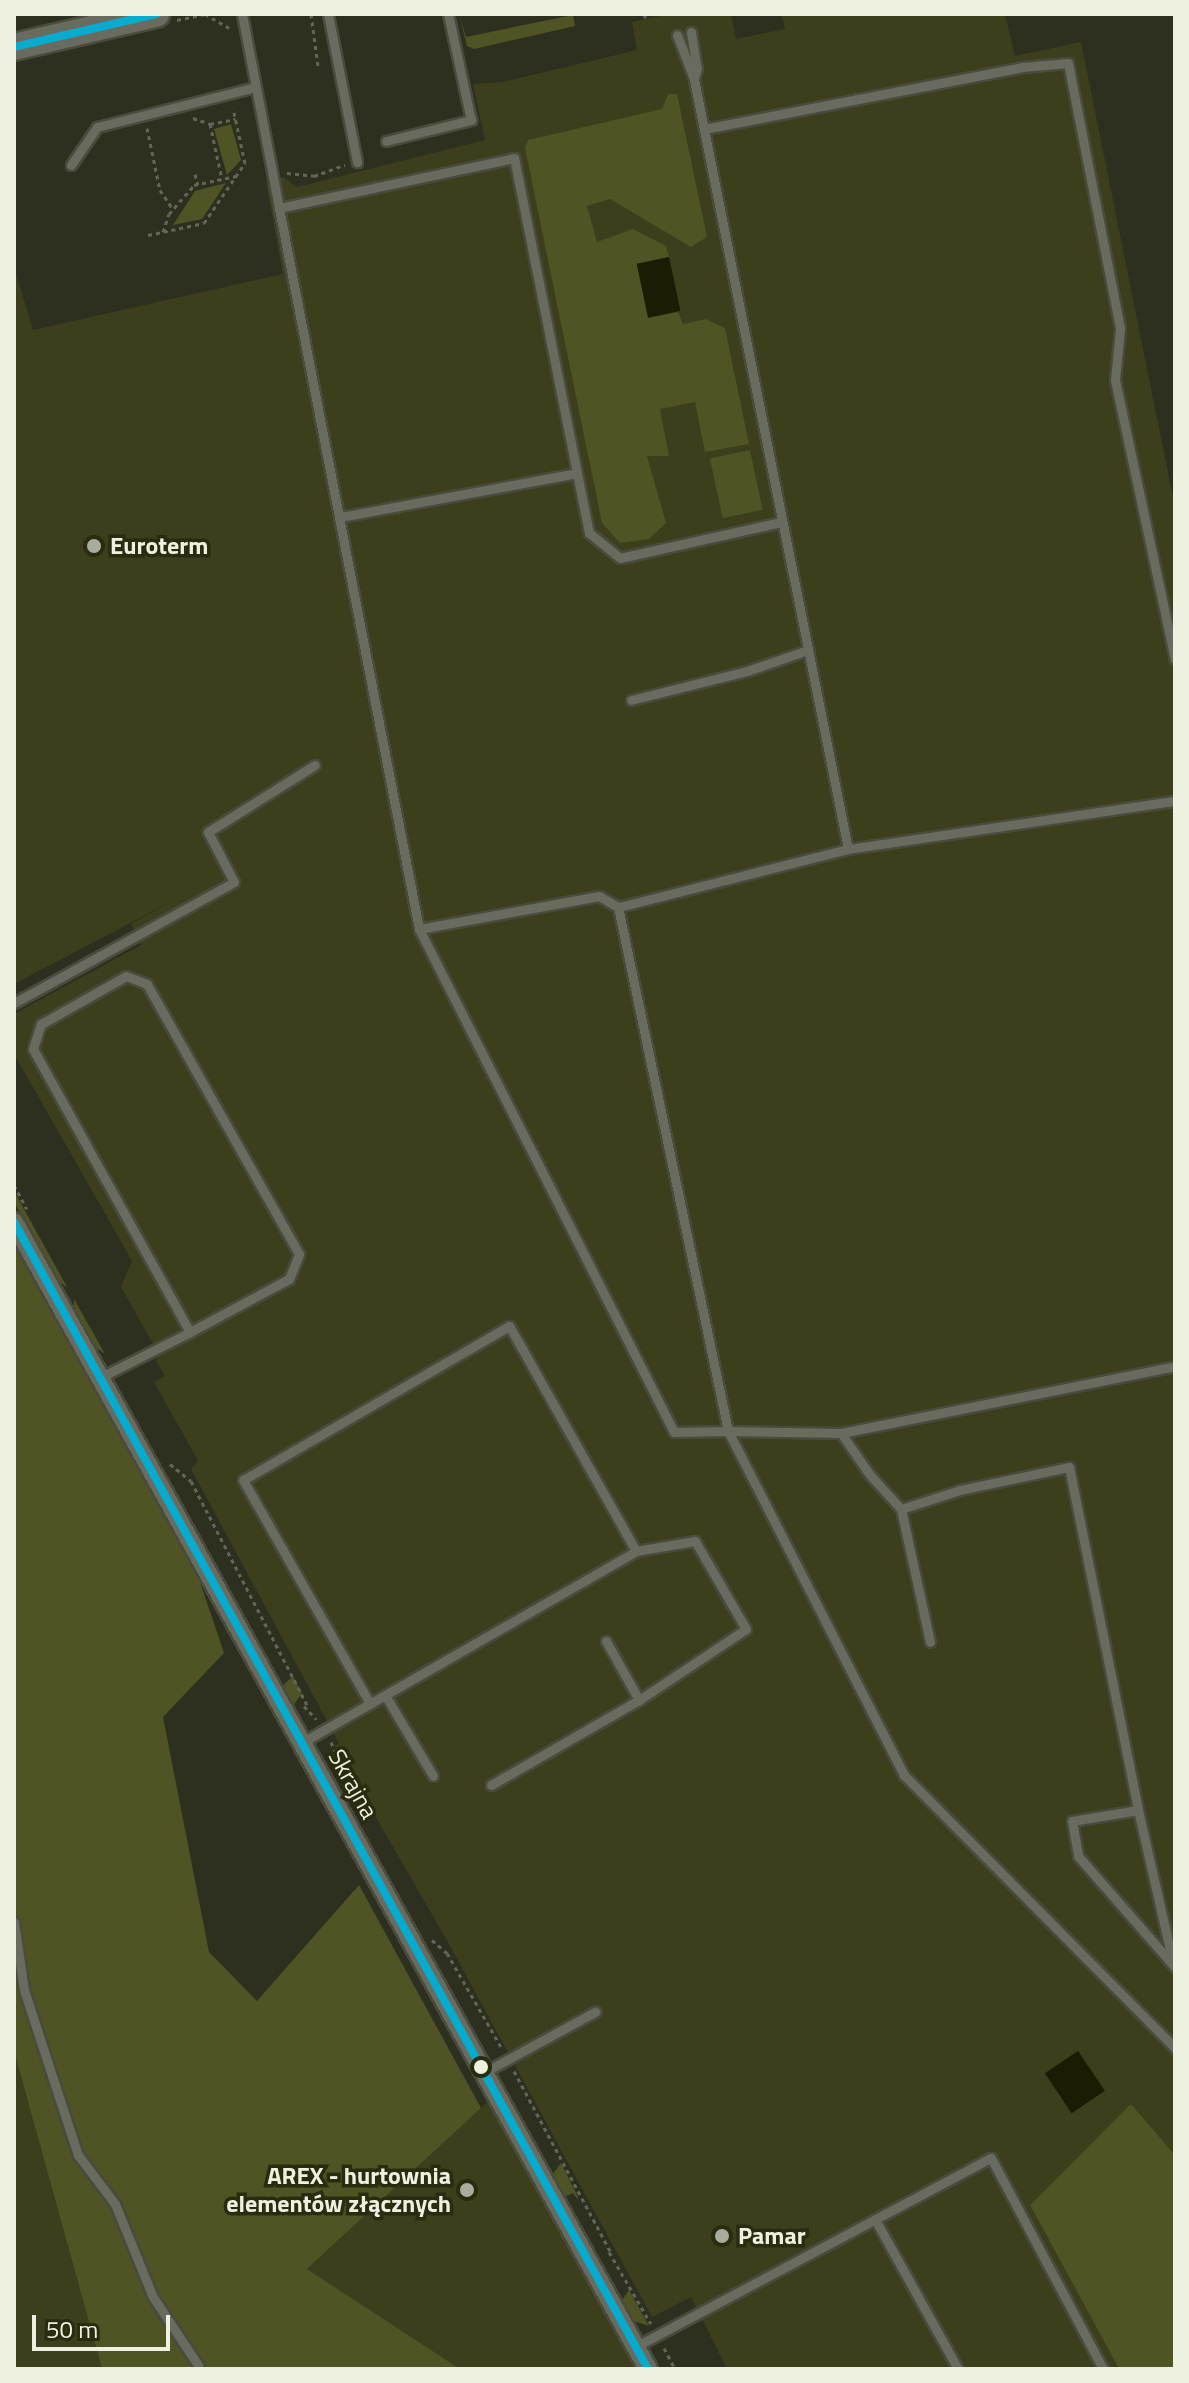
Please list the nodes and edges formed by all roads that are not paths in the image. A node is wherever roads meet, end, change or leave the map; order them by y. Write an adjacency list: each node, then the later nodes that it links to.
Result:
1 (156, 14): 5 (street)
2 (242, 14): 10 (lane)
3 (328, 14): 13 (lane)
4 (448, 14): 12 (lane)
5 (123, 18): 8 (street)
6 (691, 32): 9 (lane)
7 (677, 35): 9 (lane)
8 (14, 47)
9 (694, 79): 11 (lane)
10 (255, 87): 14 (lane); 15 (lane)
11 (704, 129): 18 (lane); 20 (lane)
12 (386, 141)
13 (354, 163)
14 (71, 165)
15 (279, 208): 16 (lane); 17 (lane)
16 (577, 473): 17 (lane); 18 (lane)
17 (340, 517): 26 (lane)
18 (781, 522): 19 (lane)
19 (808, 650): 21 (lane); 24 (lane)
20 (1175, 659)
21 (631, 700)
22 (315, 765): 27 (lane)
23 (1175, 801): 24 (lane)
24 (848, 849): 25 (lane)
25 (618, 907): 26 (lane); 32 (lane)
26 (419, 929): 32 (lane)
27 (14, 1003)
28 (21, 1217): 31 (street, Skrajna)
29 (190, 1332): 29 (lane); 31 (lane)
30 (1175, 1366): 33 (lane)
31 (101, 1377): 41 (street, Skrajna)
32 (728, 1431): 33 (lane); 48 (lane)
33 (841, 1433): 34 (lane)
34 (901, 1509): 37 (lane); 44 (lane)
35 (636, 1551): 38 (lane); 39 (lane); 40 (lane)
36 (606, 1641): 39 (lane)
37 (930, 1642)
38 (385, 1695): 40 (lane); 42 (lane)
39 (639, 1700): 43 (lane)
40 (370, 1704): 41 (lane)
41 (303, 1742): 49 (street, Skrajna)
42 (433, 1776)
43 (491, 1785)
44 (1138, 1810): 46 (lane); 46 (lane)
45 (14, 1922): 52 (lane)
46 (1174, 1966)
47 (595, 2012): 49 (lane)
48 (1175, 2048)
49 (483, 2073): 51 (street, Skrajna)
50 (876, 2221): 51 (lane); 54 (lane); 55 (lane)
51 (635, 2347): 53 (street, Skrajna)
52 (198, 2365)
53 (648, 2369)
54 (958, 2369)
55 (1103, 2369)

